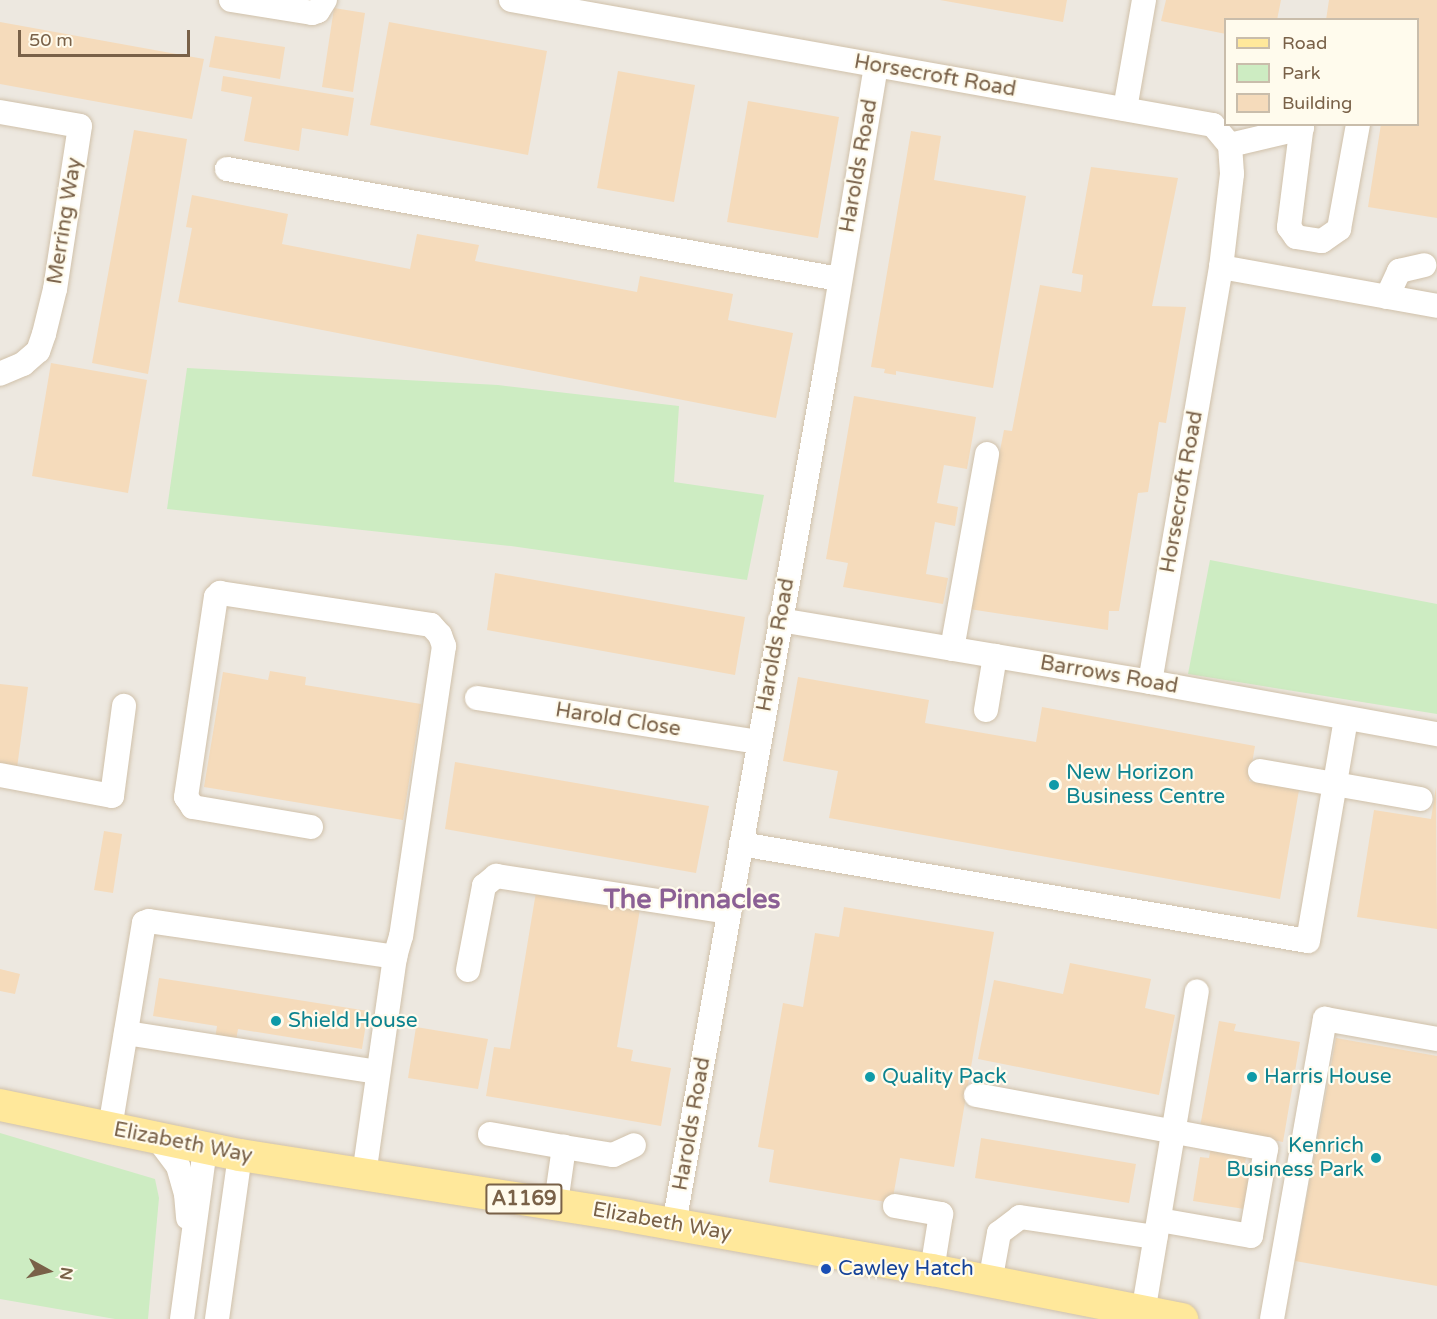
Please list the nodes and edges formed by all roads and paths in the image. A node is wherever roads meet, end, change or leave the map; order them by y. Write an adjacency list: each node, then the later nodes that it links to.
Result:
1 (231, 0): 2 (street)
2 (325, 0)
3 (1144, 0): 7 (street)
4 (524, 1): 5 (street, Horsecroft Road)
5 (595, 7): 6 (street, Horsecroft Road)
6 (876, 65): 7 (street, Horsecroft Road); 15 (street, Harolds Road)
7 (1125, 109): 11 (street, Horsecroft Road)
8 (0, 112): 18 (street, Merring Way)
9 (1302, 126): 10 (street); 11 (street)
10 (1358, 126)
11 (1230, 145): 14 (street, Horsecroft Road)
12 (227, 169): 15 (street)
13 (1424, 265): 16 (street)
14 (1221, 267): 16 (street); 23 (street, Horsecroft Road)
15 (839, 279): 20 (street, Harolds Road)
16 (1387, 297): 17 (street)
17 (1437, 306)
18 (0, 374)
19 (987, 454): 21 (street)
20 (780, 620): 21 (street, Barrows Road); 29 (street, Harolds Road)
21 (952, 649): 22 (street, Barrows Road)
22 (995, 656): 23 (street, Barrows Road); 26 (street)
23 (1150, 682): 27 (street, Barrows Road)
24 (477, 698): 29 (street, Harold Close)
25 (124, 706): 31 (street)
26 (986, 710)
27 (1346, 718): 28 (street, Barrows Road); 32 (street)
28 (1437, 734)
29 (759, 742): 35 (street, Harolds Road)
30 (1260, 771): 32 (street)
31 (0, 775)
32 (1334, 784): 33 (street); 35 (street)
33 (1420, 799)
34 (311, 826): 37 (street)
35 (741, 844): 36 (street, Harolds Road)
36 (729, 912): 38 (street); 56 (street, Harolds Road)
37 (395, 957): 40 (street); 42 (street)
38 (468, 970)
39 (1197, 993): 46 (street)
40 (126, 1033): 42 (street); 45 (street)
41 (1437, 1039): 65 (street)
42 (378, 1072): 53 (street)
43 (976, 1095): 46 (street)
44 (0, 1105): 45 (main road, Elizabeth Way / A1169)
45 (110, 1128): 48 (main road, Elizabeth Way / A1169)
46 (1174, 1133): 57 (street); 57 (street)
47 (490, 1134): 50 (street)
48 (157, 1138): 51 (main road, Elizabeth Way / A1169); 58 (street)
49 (634, 1144): 50 (street)
50 (564, 1147): 54 (street)
51 (205, 1148): 52 (main road, Elizabeth Way / A1169); 58 (street)
52 (240, 1155): 53 (main road, Elizabeth Way / A1169); 63 (street)
53 (364, 1175): 54 (main road, Elizabeth Way / A1169)
54 (556, 1203): 56 (main road, Elizabeth Way / A1169)
55 (895, 1206): 59 (street)
56 (674, 1224): 59 (main road, Elizabeth Way / A1169)
57 (1157, 1229): 60 (street); 61 (street)
58 (192, 1250): 62 (street)
59 (932, 1270): 60 (main road, Elizabeth Way / A1169)
60 (990, 1282): 61 (main road, Elizabeth Way / A1169)
61 (1143, 1313): 64 (main road, Elizabeth Way / A1169)
62 (182, 1319)
63 (217, 1319)
64 (1182, 1319)
65 (1272, 1319)

